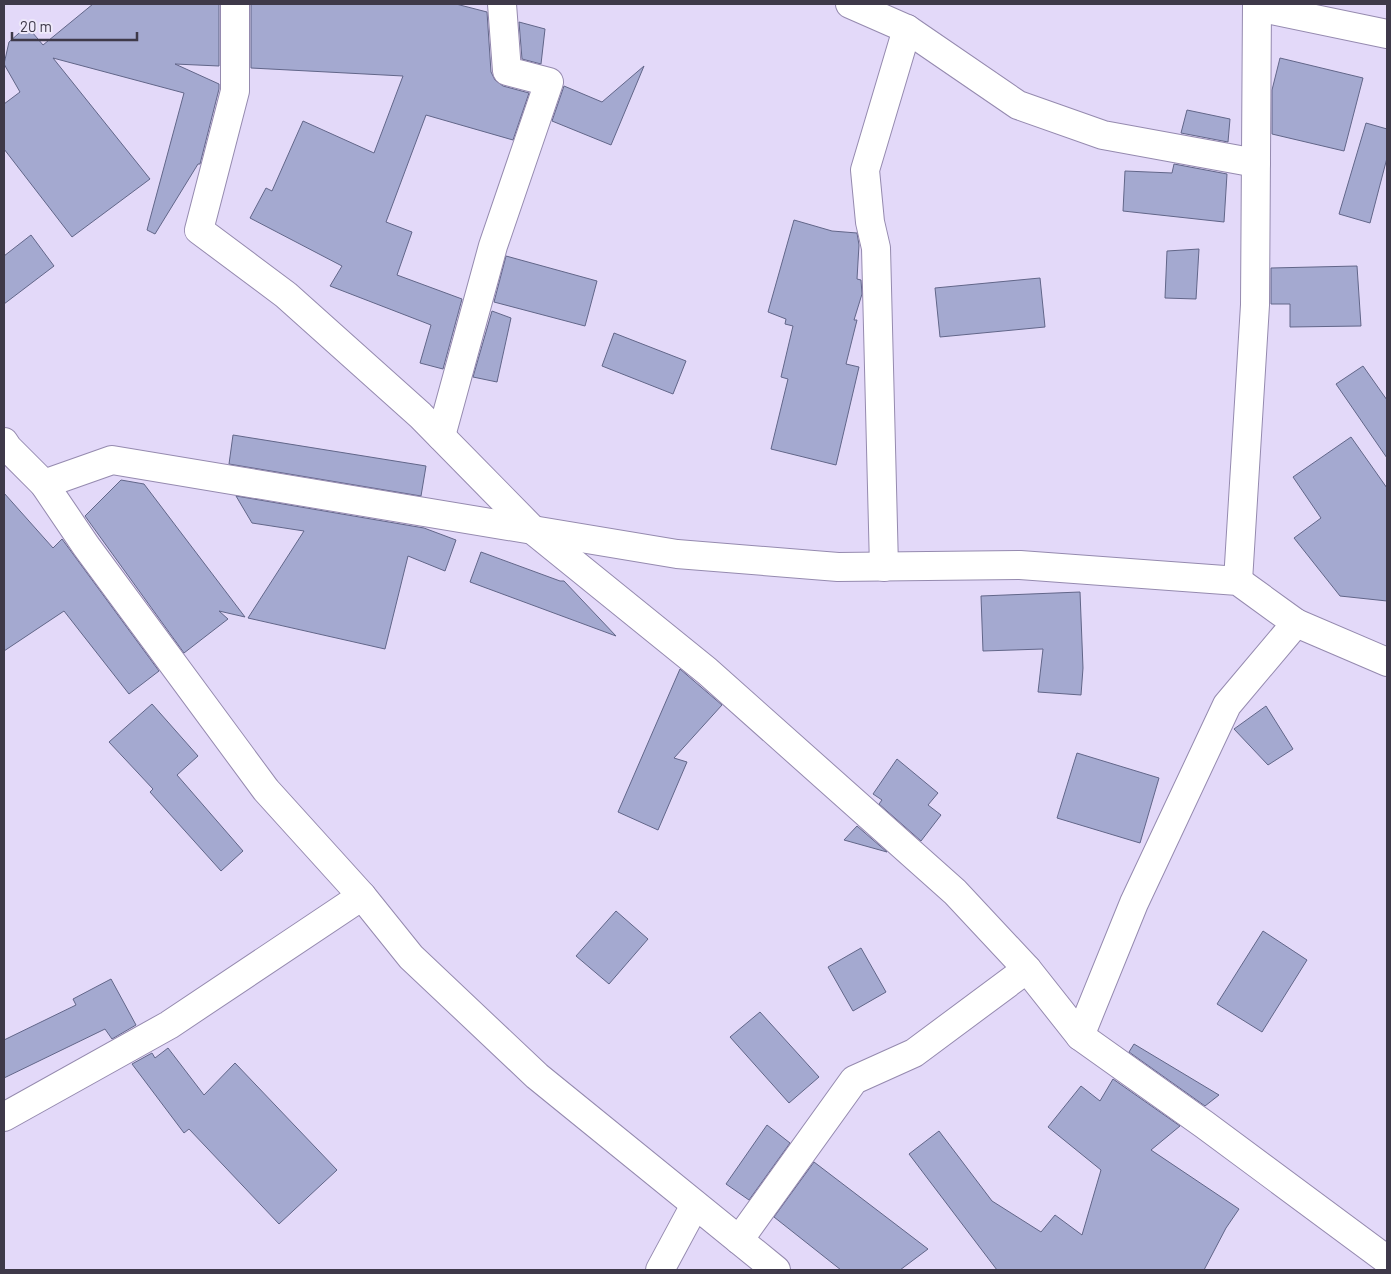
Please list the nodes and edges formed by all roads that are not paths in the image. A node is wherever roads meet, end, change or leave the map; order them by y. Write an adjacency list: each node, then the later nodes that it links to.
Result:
1 (235, 4): 8 (street)
2 (502, 4): 8 (street)
3 (850, 4): 5 (street)
4 (1257, 5): 6 (street); 7 (street)
5 (907, 29): 7 (street); 12 (street)
6 (1387, 34)
7 (1256, 163): 13 (street)
8 (440, 436): 11 (street)
9 (5, 448): 10 (street)
10 (44, 484): 11 (street); 16 (street)
11 (534, 531): 12 (street); 17 (street)
12 (884, 567): 13 (street)
13 (1238, 581): 14 (street)
14 (1296, 623): 15 (street); 18 (street)
15 (1387, 662)
16 (362, 896): 19 (street); 20 (street)
17 (1027, 969): 18 (street); 21 (street)
18 (1080, 1036): 22 (street)
19 (4, 1117)
20 (695, 1205): 21 (street); 23 (street)
21 (739, 1240): 24 (street)
22 (1387, 1260)
23 (660, 1270)
24 (776, 1270)

